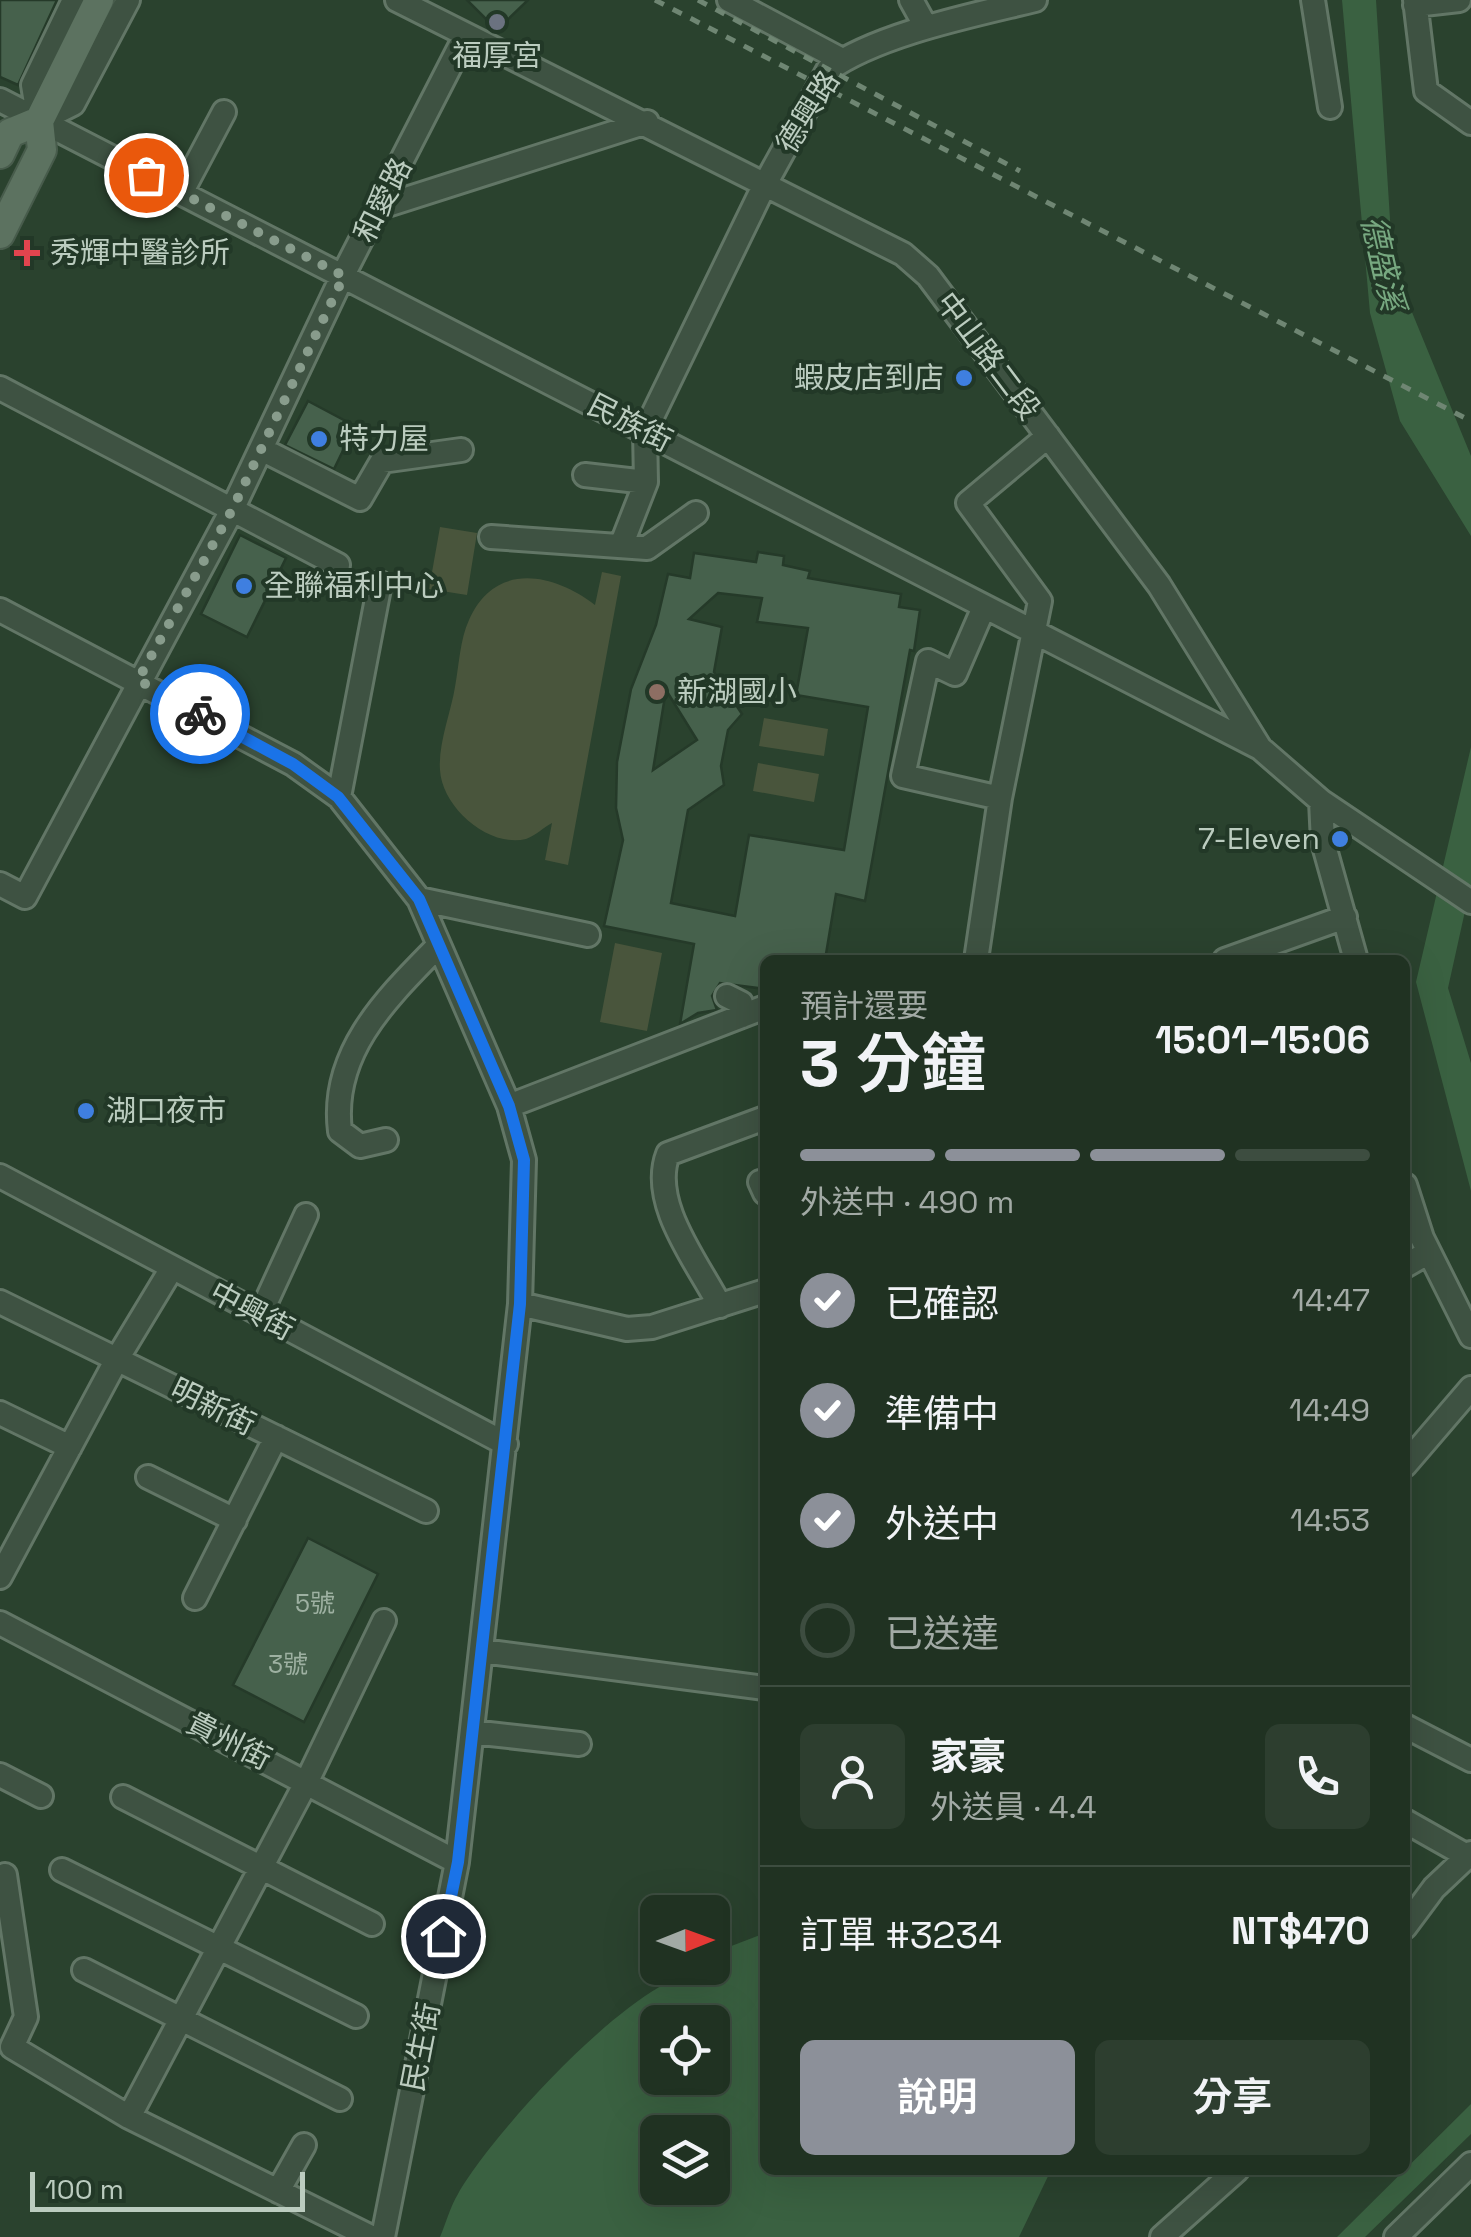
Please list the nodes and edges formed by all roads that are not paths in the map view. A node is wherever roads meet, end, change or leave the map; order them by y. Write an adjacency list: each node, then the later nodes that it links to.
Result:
1 (74, 0): 17 (street)
2 (98, 0): 17 (main road)
3 (128, 0): 17 (street)
4 (397, 0): 12 (street, 中山路二段)
5 (729, 0): 13 (street)
6 (911, 0): 11 (street)
7 (1035, 0): 11 (street, 德興路)
8 (1313, 0): 15 (street)
9 (1459, 0): 10 (street)
10 (1415, 2): 19 (street)
11 (926, 26): 13 (street, 德興路)
12 (466, 34): 18 (street, 中山路二段); 23 (street, 和愛路)
13 (842, 60): 21 (street, 德興路)
14 (0, 100): 17 (street, 民族街)
15 (1330, 106)
16 (224, 112): 22 (street)
17 (39, 121): 20 (main road); 22 (street, 民族街); 24 (main road)
18 (646, 122): 21 (street, 中山路二段); 23 (street)
19 (1471, 123)
20 (0, 154)
21 (764, 186): 27 (street, 德興路); 28 (street, 中山路二段)
22 (181, 193): 25 (street, 民族街)
23 (381, 207): 25 (street, 和愛路)
24 (0, 234)
25 (344, 276): 27 (street, 民族街); 29 (street, 和愛路)
26 (0, 388): 33 (street)
27 (645, 431): 32 (street); 39 (street, 民族街)
28 (1048, 436): 41 (street); 43 (street, 中山路二段)
29 (261, 449): 30 (street); 33 (street, 和愛路)
30 (461, 450)
31 (585, 475): 32 (street)
32 (646, 482): 36 (street)
33 (232, 510): 37 (street); 42 (street, 和愛路)
34 (696, 512): 36 (street)
35 (491, 537): 36 (street)
36 (621, 546)
37 (338, 564)
38 (380, 583): 44 (street)
39 (984, 606): 41 (street, 民族街); 45 (street)
40 (0, 610): 42 (street, 民生街)
41 (1033, 635): 43 (street, 民族街); 45 (street)
42 (138, 680): 44 (street, 民生街); 47 (street, 和愛路)
43 (1260, 748): 46 (street, 中山路二段)
44 (338, 797): 48 (street, 民生街)
45 (1000, 798): 53 (street)
46 (1321, 800): 49 (street, 中山路二段); 50 (street)
47 (0, 884)
48 (419, 899): 51 (street); 52 (street, 民生街)
49 (1471, 902)
50 (1345, 917): 54 (street); 55 (street)
51 (588, 935)
52 (439, 945): 59 (street, 民生街); 61 (street)
53 (977, 955)
54 (1239, 955)
55 (1355, 955)
56 (727, 996): 58 (street)
57 (760, 1009): 58 (street)
58 (742, 1016): 59 (street)
59 (509, 1106): 70 (street, 民生街)
60 (760, 1120): 71 (street)
61 (386, 1140)
62 (0, 1176): 67 (street, 中興街)
63 (1410, 1199): 65 (street)
64 (306, 1214): 72 (street)
65 (1430, 1252): 66 (street); 73 (street)
66 (1410, 1263)
67 (172, 1268): 72 (street, 中興街); 74 (street)
68 (760, 1293): 71 (street)
69 (0, 1302): 74 (street, 明新街)
70 (520, 1304): 71 (street); 78 (street, 民生街)
71 (720, 1306)
72 (260, 1315): 78 (street, 中興街)
73 (1471, 1336)
74 (117, 1359): 77 (street, 明新街); 79 (street)
75 (1471, 1388): 80 (street)
76 (0, 1413): 79 (street)
77 (276, 1438): 82 (street, 明新街); 83 (street)
78 (506, 1444): 88 (street, 民生街)
79 (70, 1447): 84 (street)
80 (1410, 1458)
81 (148, 1477): 83 (street)
82 (426, 1511)
83 (235, 1520): 85 (street)
84 (0, 1577)
85 (195, 1598)
86 (384, 1621): 95 (street)
87 (0, 1623): 95 (street, 貴州街)
88 (482, 1651): 89 (street); 91 (street, 民生街)
89 (760, 1687)
90 (1410, 1729): 93 (street)
91 (472, 1732): 92 (street); 100 (street, 民生街)
92 (580, 1744)
93 (1471, 1760)
94 (0, 1775): 96 (street)
95 (308, 1781): 100 (street, 貴州街); 101 (street)
96 (41, 1796)
97 (122, 1797): 101 (street)
98 (1410, 1824): 99 (street)
99 (1469, 1854): 104 (street)
100 (458, 1862): 117 (street, 民生街)
101 (262, 1868): 105 (street); 106 (street)
102 (62, 1870): 106 (street)
103 (5, 1875): 111 (street)
104 (1410, 1920)
105 (372, 1924)
106 (220, 1948): 108 (street); 109 (street)
107 (84, 1970): 109 (street)
108 (356, 2016)
109 (182, 2020): 110 (street); 111 (street)
110 (340, 2099)
111 (129, 2117): 115 (street)
112 (304, 2146): 115 (street)
113 (1471, 2164): 119 (street)
114 (1231, 2175): 118 (street)
115 (278, 2191): 116 (street)
116 (371, 2237)
117 (383, 2237)
118 (1162, 2237)
119 (1396, 2237)

